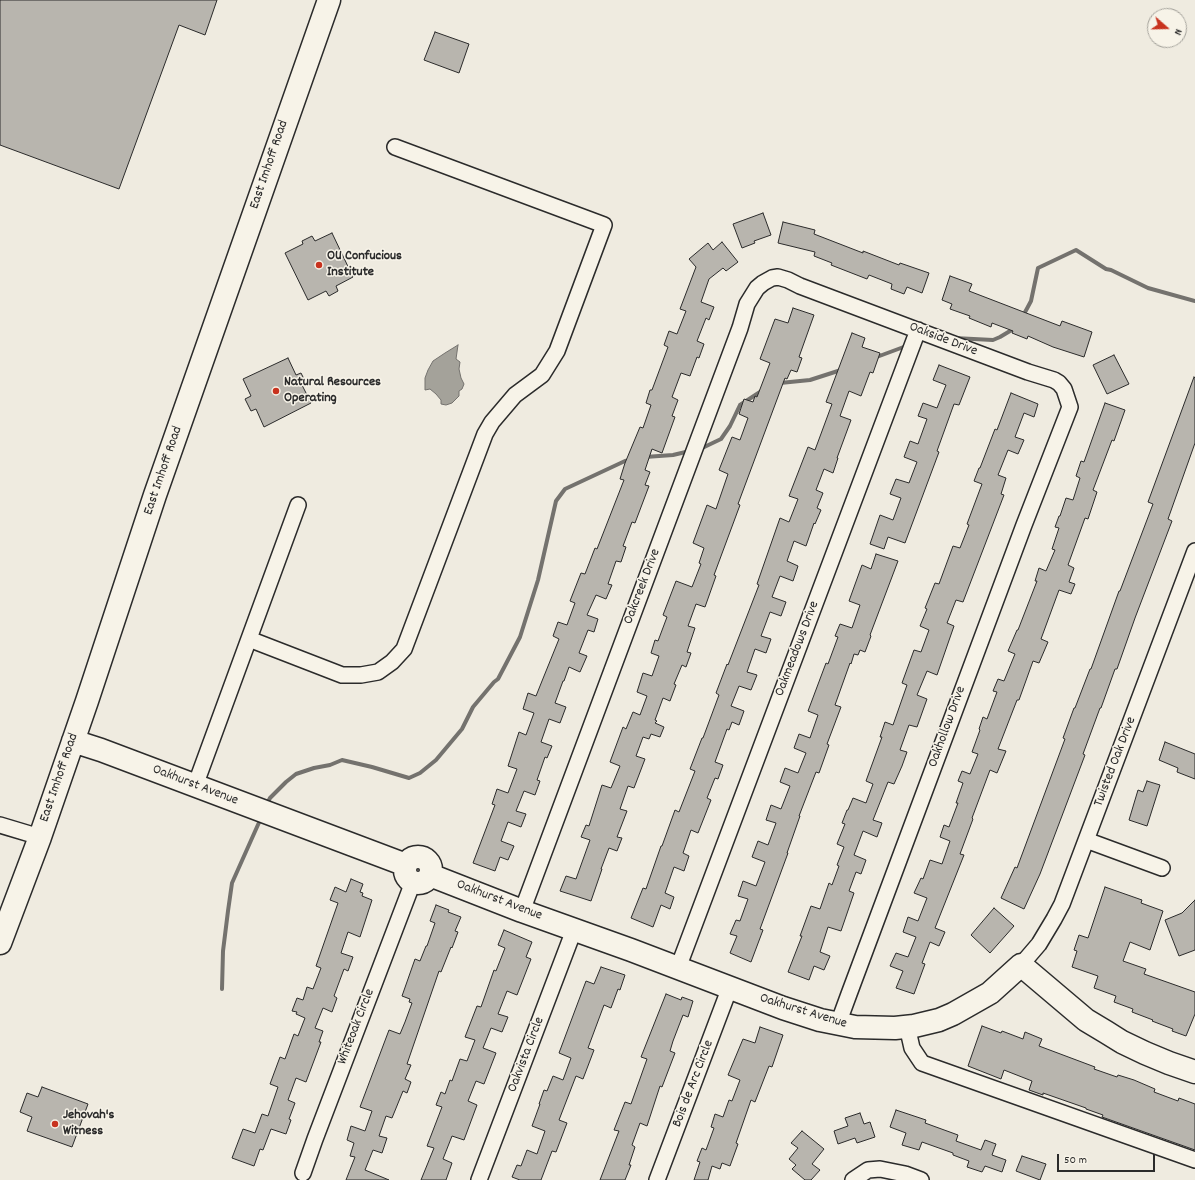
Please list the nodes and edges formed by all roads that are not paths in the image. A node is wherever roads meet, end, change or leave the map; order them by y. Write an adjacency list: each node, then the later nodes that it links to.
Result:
1 (329, 0): 9 (street, East Imhoff Road)
2 (395, 147): 8 (street)
3 (778, 277): 4 (street, Oakside Drive); 16 (street, Oakcreek Drive)
4 (919, 332): 5 (street, Oakside Drive); 20 (street, Oakmeadows Drive)
5 (1060, 431): 22 (street, Oakhollow Drive)
6 (298, 505): 8 (street)
7 (1195, 552): 13 (street, Twisted Oak Drive)
8 (249, 639): 10 (street)
9 (73, 741): 10 (street, Oakhurst Avenue); 12 (street, East Imhoff Road)
10 (195, 786): 15 (street, Oakhurst Avenue)
11 (0, 825): 12 (street)
12 (40, 837): 18 (street, East Imhoff Road)
13 (1086, 840): 14 (street); 19 (street, Twisted Oak Drive)
14 (1162, 868)
15 (416, 874): 16 (street, Oakhurst Avenue); 26 (street, Whiteoak Circle)
16 (522, 911): 17 (street, Oakhurst Avenue)
17 (574, 930): 20 (street, Oakhurst Avenue); 27 (street, Oakvista Circle)
18 (0, 943)
19 (1021, 965): 23 (street, Oakhurst Avenue); 24 (street)
20 (678, 968): 21 (street, Oakhurst Avenue)
21 (730, 987): 22 (street, Oakhurst Avenue); 28 (street, Bois de Arc Circle)
22 (838, 1024): 23 (street, Oakhurst Avenue)
23 (907, 1026): 25 (street)
24 (1195, 1072)
25 (1195, 1160)
26 (303, 1174)
27 (479, 1180)
28 (657, 1180)
29 (853, 1180): 30 (street)
30 (922, 1180)

